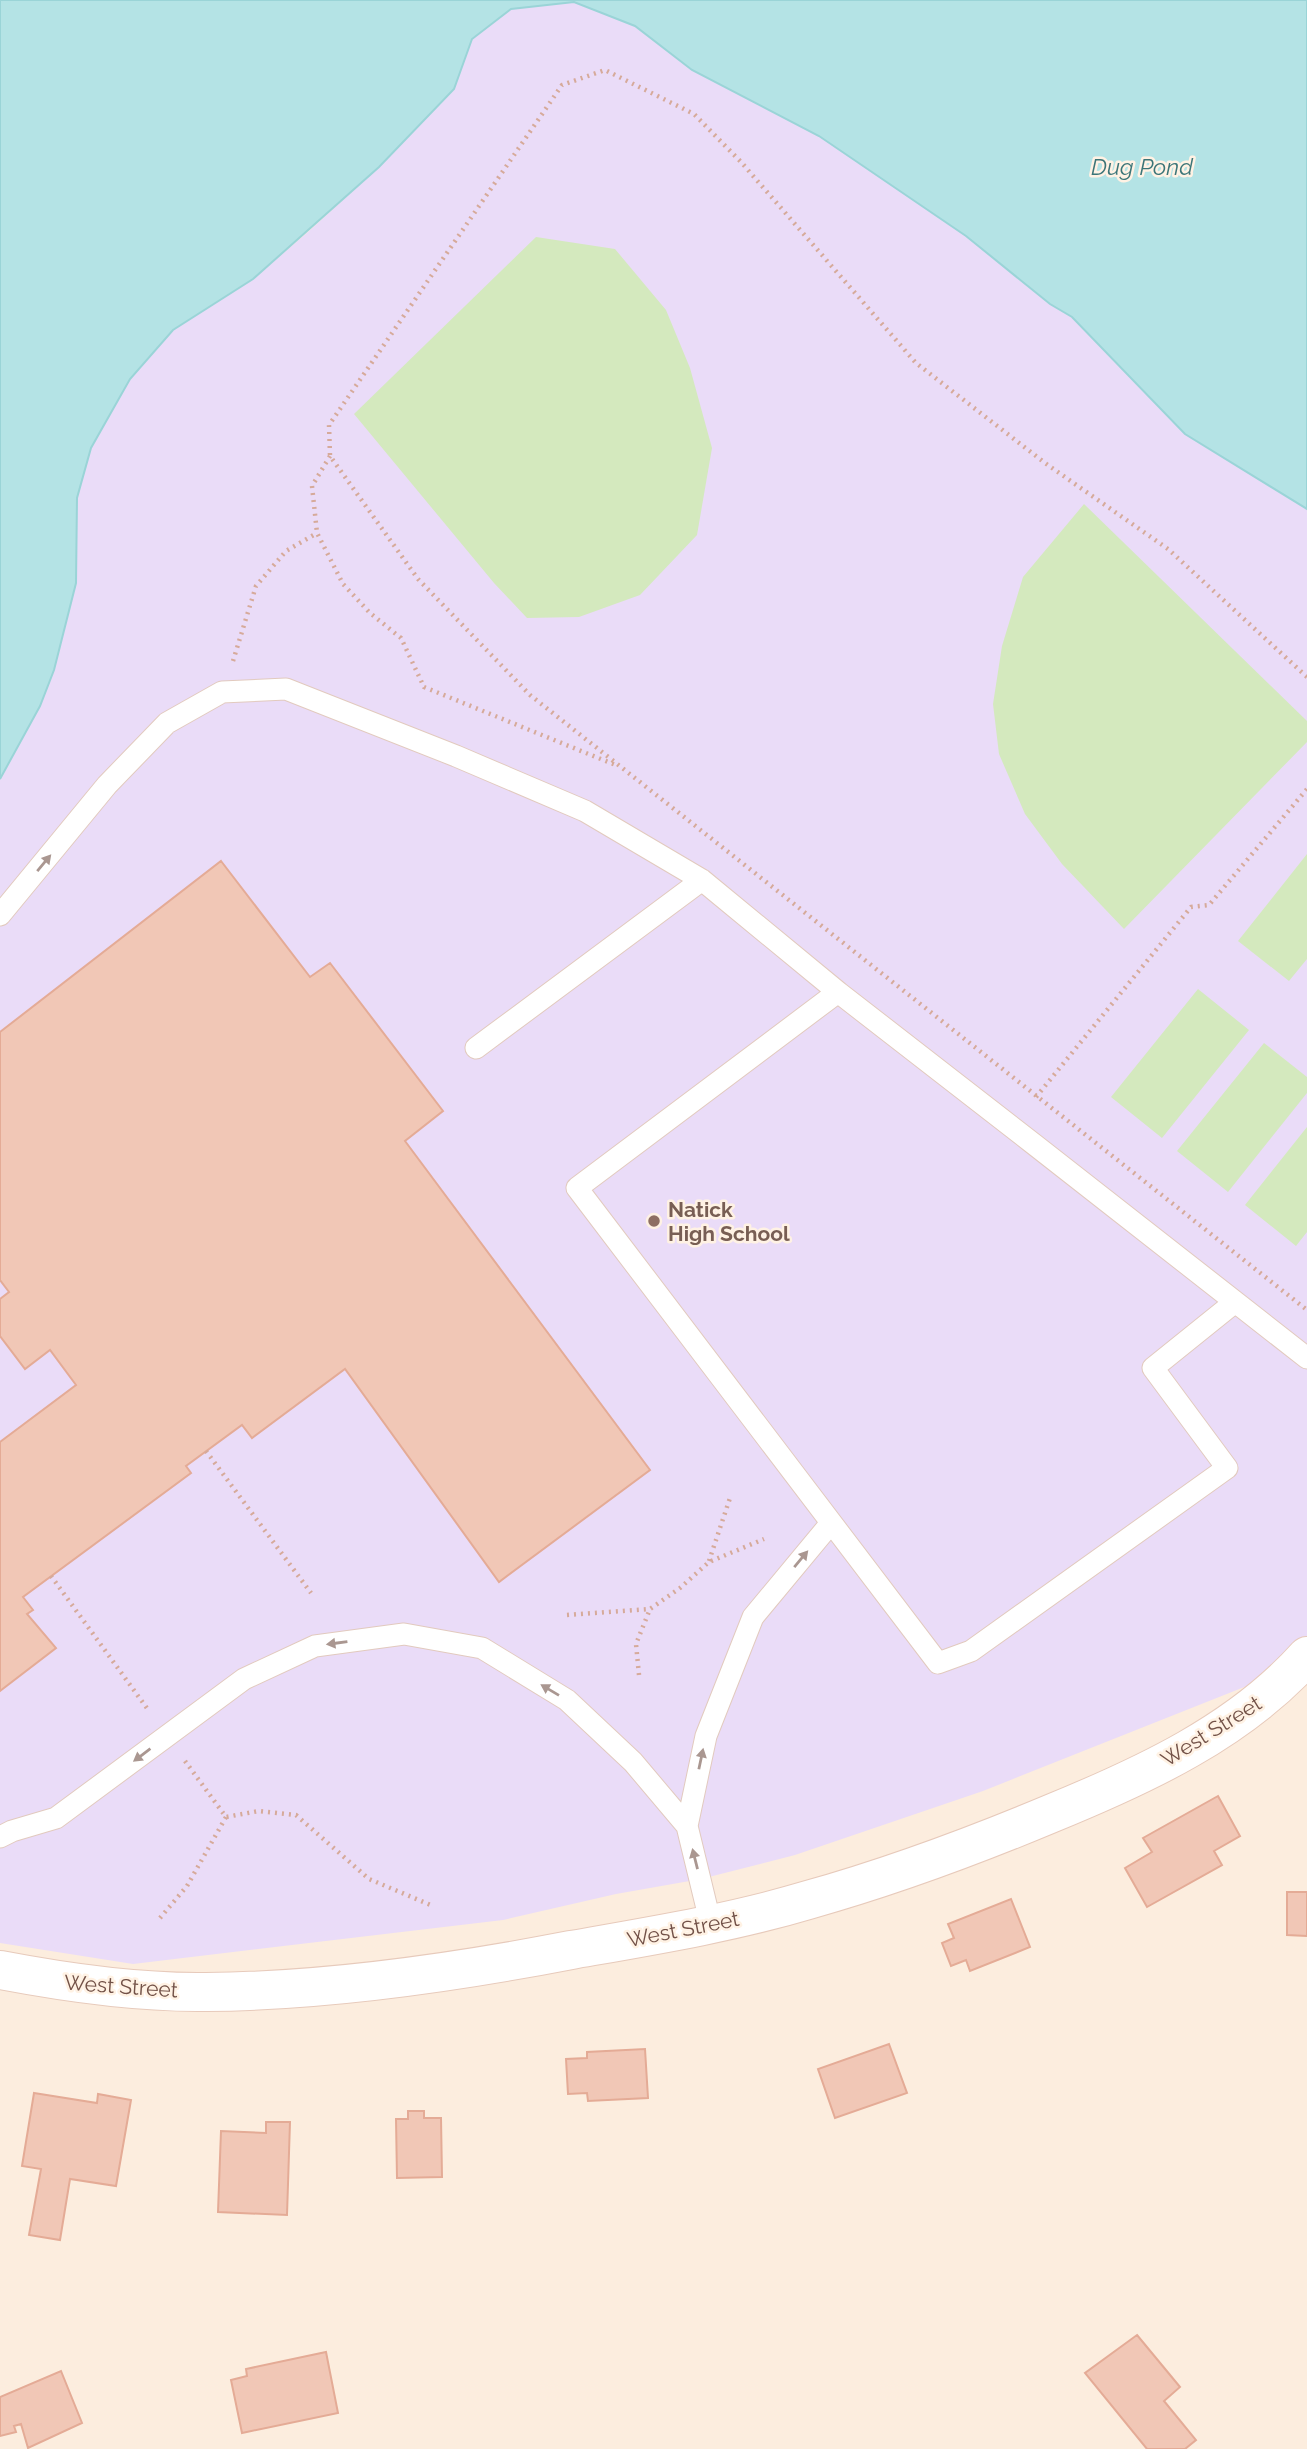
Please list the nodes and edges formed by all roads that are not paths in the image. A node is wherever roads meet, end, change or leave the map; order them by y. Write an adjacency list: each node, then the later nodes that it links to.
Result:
1 (702, 880): 2 (lane, one-way to 1); 3 (lane); 4 (lane)
2 (0, 915)
3 (838, 992): 5 (lane); 7 (lane)
4 (476, 1048)
5 (1236, 1302): 6 (lane); 7 (lane)
6 (1307, 1358)
7 (831, 1523): 9 (lane, one-way to 7)
8 (1307, 1656): 11 (street, West Street)
9 (687, 1826): 10 (lane, one-way to 10); 11 (lane, one-way to 9)
10 (0, 1837)
11 (711, 1925): 12 (street, West Street)
12 (0, 1970)

